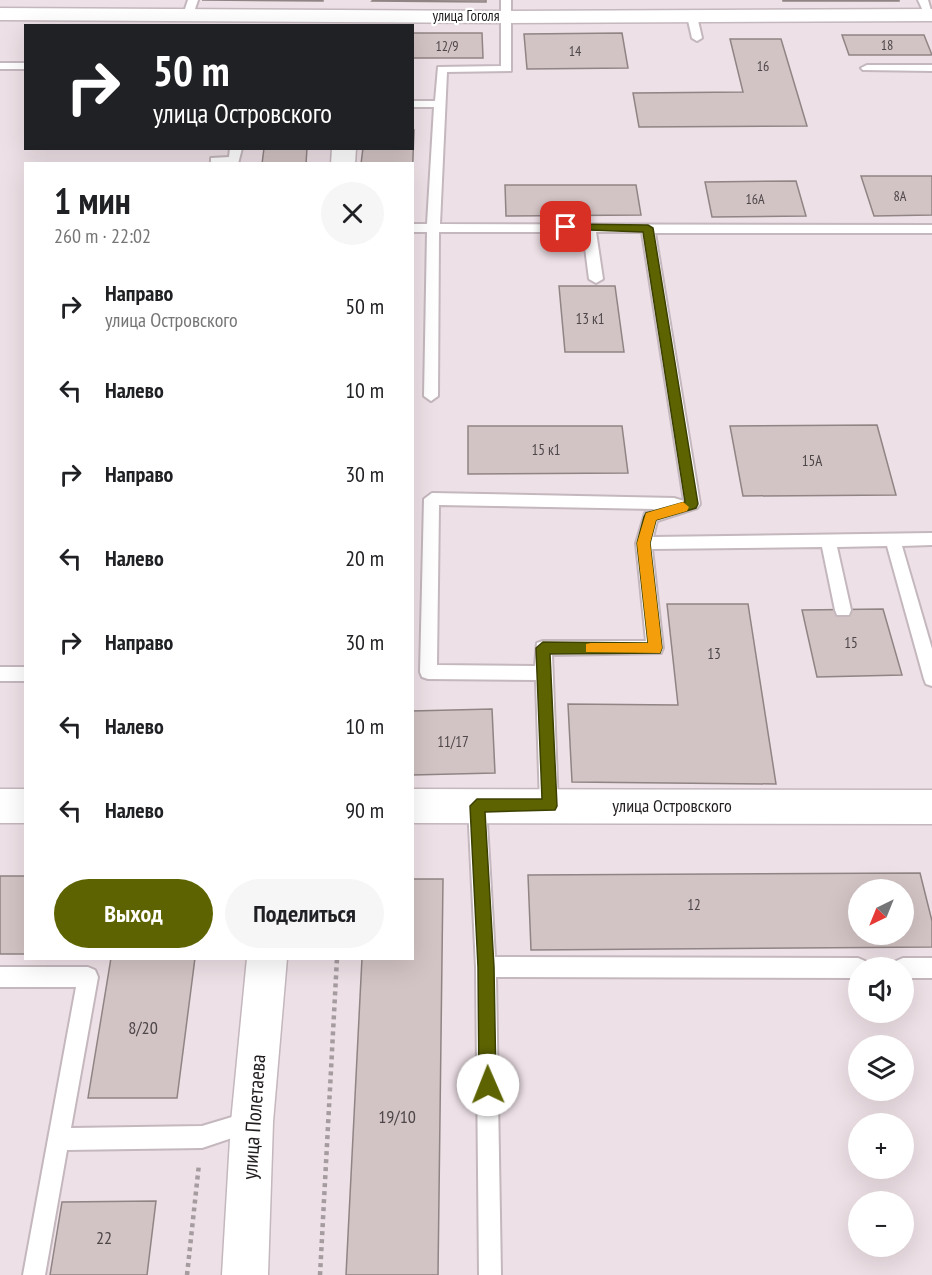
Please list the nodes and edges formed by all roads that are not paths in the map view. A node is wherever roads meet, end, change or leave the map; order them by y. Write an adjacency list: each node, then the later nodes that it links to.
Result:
1 (923, 0): 4 (lane)
2 (190, 8): 5 (street, улица Гоголя); 6 (street, улица Гоголя)
3 (506, 8): 6 (street, улица Гоголя); 7 (street, улица Гоголя); 14 (lane)
4 (932, 13): 7 (street, улица Гоголя)
5 (0, 14)
6 (356, 14)
7 (692, 16): 8 (lane)
8 (697, 38)
9 (0, 66): 10 (lane)
10 (24, 66)
11 (867, 68): 12 (lane)
12 (932, 68)
13 (414, 104): 14 (lane)
14 (441, 104): 19 (lane)
15 (236, 150): 16 (lane)
16 (215, 161)
17 (589, 227): 19 (lane); 20 (lane); 22 (lane)
18 (414, 228): 19 (lane)
19 (433, 228): 23 (lane)
20 (648, 228): 21 (lane); 24 (lane)
21 (932, 229)
22 (596, 279)
23 (431, 396)
24 (692, 504): 28 (lane); 30 (lane)
25 (932, 539): 27 (lane)
26 (828, 540): 27 (lane); 28 (lane); 29 (lane)
27 (893, 540): 33 (lane)
28 (644, 543): 30 (lane)
29 (843, 610)
30 (544, 673): 37 (lane)
31 (0, 674): 32 (lane)
32 (24, 674)
33 (932, 680)
34 (0, 806): 38 (street)
35 (414, 806): 36 (street, улица Островского)
36 (477, 806): 37 (street, улица Островского); 41 (lane)
37 (549, 806): 39 (street, улица Островского)
38 (24, 807)
39 (932, 807)
40 (267, 960): 46 (street, улица Полетаева)
41 (486, 967): 42 (lane); 50 (lane)
42 (848, 968)
43 (914, 968): 44 (lane)
44 (932, 968)
45 (0, 977): 47 (lane)
46 (252, 1122): 47 (lane); 49 (street, улица Полетаева)
47 (60, 1139): 48 (lane)
48 (34, 1275)
49 (245, 1275)
50 (490, 1275)

